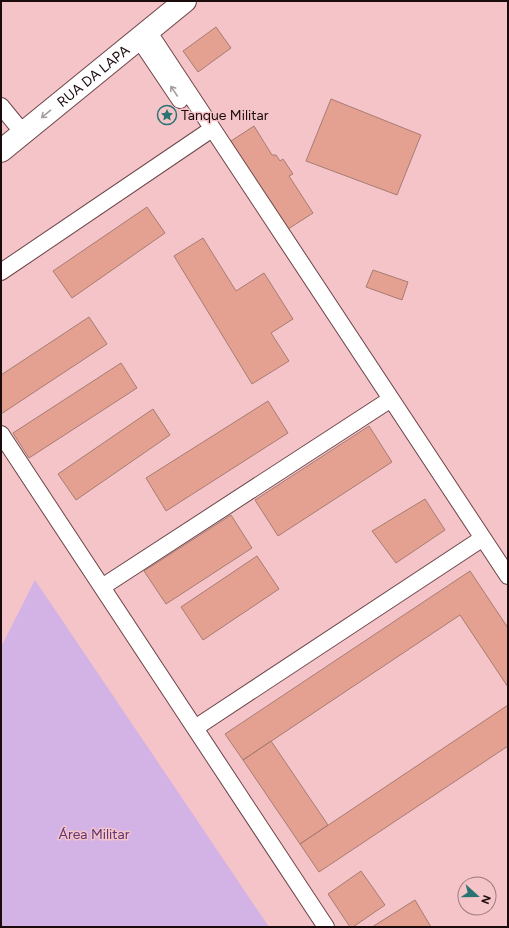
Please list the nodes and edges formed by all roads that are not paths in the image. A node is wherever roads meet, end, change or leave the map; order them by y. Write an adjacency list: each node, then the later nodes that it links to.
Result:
1 (185, 1): 2 (main road, RUA DA LAPA)
2 (147, 36): 4 (main road, RUA DA LAPA, one-way to 4); 5 (street)
3 (1, 106): 4 (street)
4 (12, 126): 6 (main road, RUA DA LAPA)
5 (208, 132): 7 (street); 8 (street)
6 (1, 151)
7 (1, 272)
8 (391, 399): 10 (street); 12 (street)
9 (1, 434): 12 (street)
10 (483, 538): 11 (street); 13 (street)
11 (508, 576)
12 (102, 587): 13 (street)
13 (195, 728): 14 (street)
14 (326, 927)

